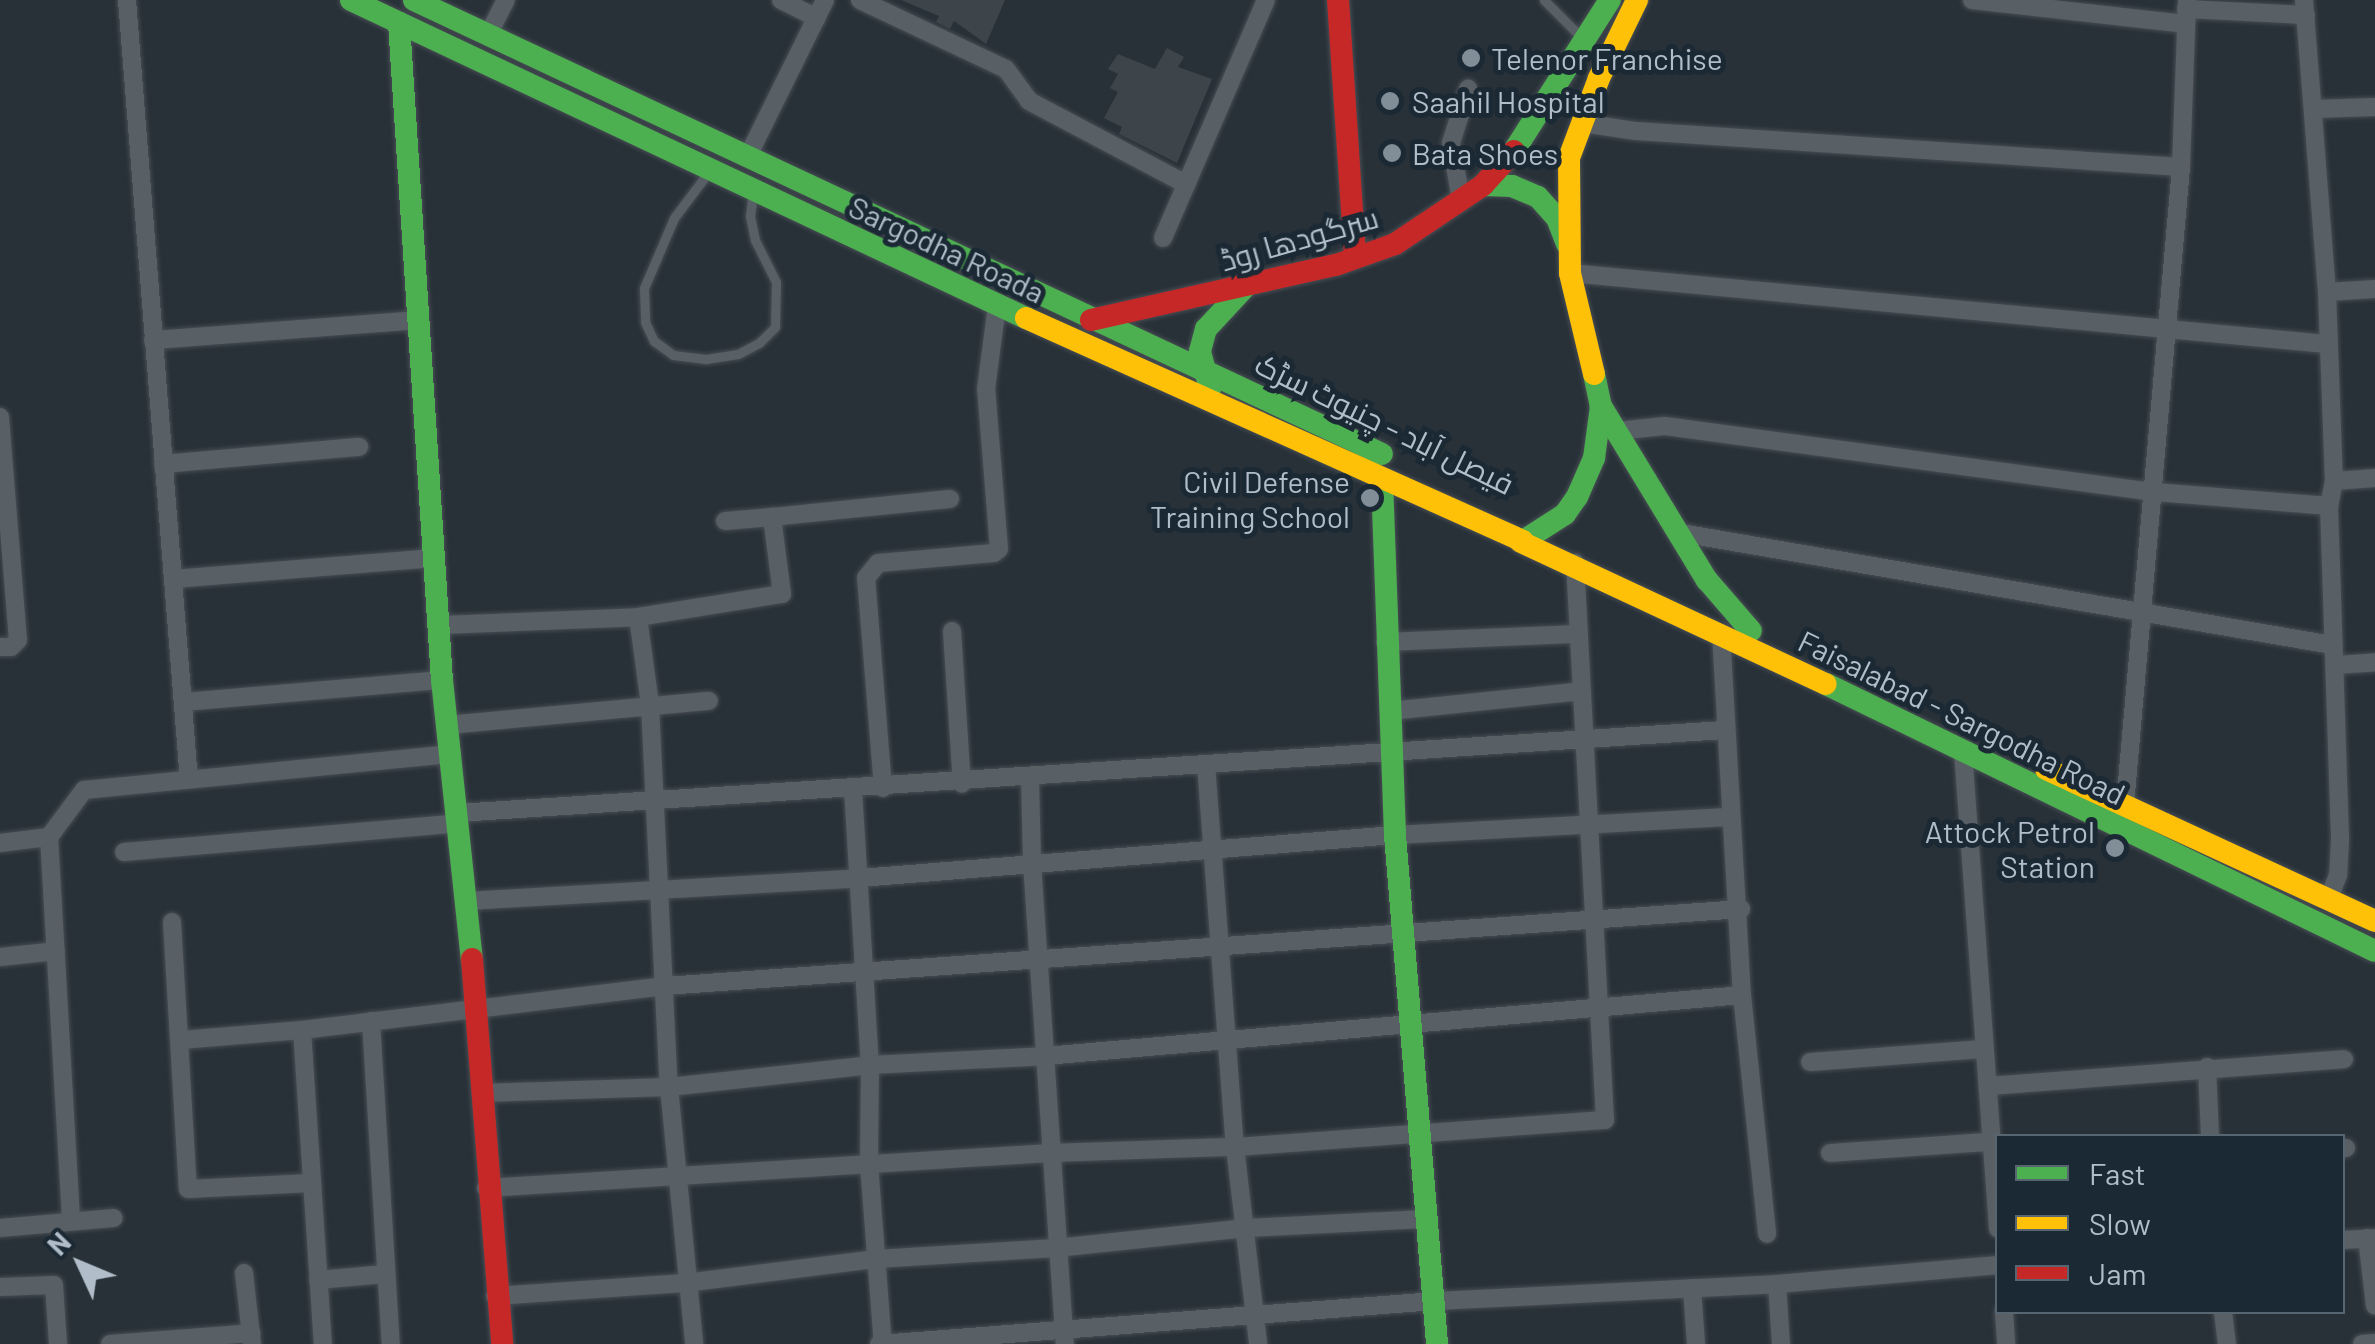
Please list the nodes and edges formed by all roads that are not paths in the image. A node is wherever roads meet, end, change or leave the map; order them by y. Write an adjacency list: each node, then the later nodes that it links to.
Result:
1 (128, 0): 42 (street)
2 (352, 0): 17 (main road, Sargodha Roada)
3 (414, 0): 18 (main road, Sargodha Roada)
4 (506, 0): 18 (street)
5 (781, 0): 16 (street)
6 (825, 0): 16 (street)
7 (860, 0): 27 (street)
8 (1266, 0): 27 (street)
9 (1338, 0): 33 (main road)
10 (1544, 0): 19 (lane)
11 (1610, 0): 19 (main road, سرگودھا روڈ)
12 (1637, 0): 23 (main road)
13 (1972, 0): 15 (street)
14 (2305, 8): 15 (street); 22 (street)
15 (2186, 11): 25 (street)
16 (817, 18): 24 (street)
17 (399, 23): 26 (main road, Sargodha Roada); 39 (main road)
18 (488, 35): 24 (main road, Sargodha Roada)
19 (1586, 42): 28 (main road, سرگودھا روڈ)
20 (1468, 90): 30 (street)
21 (2375, 106): 22 (street)
22 (2315, 109): 37 (street)
23 (1582, 123): 25 (street); 32 (main road)
24 (737, 153): 26 (lane); 40 (main road, Sargodha Roada)
25 (2182, 168): 41 (street)
26 (709, 171): 29 (main road, Sargodha Roada); 29 (lane)
27 (1186, 184): 31 (street)
28 (1483, 186): 30 (main road, سرگودھا روڈ); 32 (main road)
29 (754, 192): 38 (main road, Sargodha Roada)
30 (1461, 200): 33 (main road, سرگودھا روڈ)
31 (1163, 238)
32 (1567, 244): 34 (main road)
33 (1356, 257): 35 (main road, سرگودھا روڈ)
34 (1570, 273): 41 (street); 46 (main road)
35 (1244, 287): 40 (main road, سرگودھا روڈ); 44 (main road)
36 (2375, 289): 37 (street)
37 (2327, 292): 43 (street)
38 (997, 305): 45 (main road, Sargodha Roada); 92 (street)
39 (417, 320): 42 (street); 61 (main road)
40 (1091, 320): 44 (main road, Sargodha Roada)
41 (2169, 326): 43 (street); 54 (street)
42 (154, 340): 50 (street)
43 (2327, 344): 53 (street)
44 (1202, 369): 45 (main road); 60 (main road, فیصل آباد – چنیوٹ سڑک)
45 (1216, 404): 52 (main road, Sargodha Roada)
46 (1601, 406): 48 (main road); 60 (main road)
47 (0, 417): 73 (street)
48 (1615, 431): 54 (street); 59 (main road)
49 (360, 446): 50 (street)
50 (163, 464): 63 (street)
51 (2375, 478): 53 (street)
52 (1382, 480): 60 (main road, Sargodha Roada); 71 (main road)
53 (2334, 482): 56 (street)
54 (2155, 492): 56 (street); 64 (street)
55 (950, 499): 57 (street)
56 (2329, 506): 72 (street)
57 (772, 517): 58 (street); 65 (street)
58 (725, 521)
59 (1676, 532): 64 (street); 67 (main road)
60 (1532, 537): 62 (main road, Faisalabad - Sargodha Road); 67 (main road, Faisalabad - Sargodha Road)
61 (435, 558): 63 (street); 66 (main road)
62 (1575, 563): 69 (main road, Faisalabad - Sargodha Road); 70 (street)
63 (173, 579): 79 (street)
64 (2144, 613): 72 (street); 95 (street)
65 (638, 617): 66 (street); 80 (street)
66 (442, 625): 76 (main road)
67 (1751, 631): 95 (main road, Faisalabad - Sargodha Road)
68 (952, 632): 91 (street)
69 (1721, 633): 83 (street); 86 (main road, Faisalabad - Sargodha Road)
70 (1578, 634): 71 (street); 77 (street)
71 (1386, 642): 81 (main road)
72 (2332, 645): 75 (street)
73 (0, 647)
74 (2375, 662): 75 (street)
75 (2336, 665): 107 (street)
76 (442, 680): 79 (street); 82 (main road)
77 (1582, 691): 81 (street); 84 (street)
78 (709, 701): 80 (street)
79 (184, 702): 90 (street)
80 (650, 705): 82 (street); 94 (street)
81 (1390, 710): 85 (main road)
82 (448, 725): 87 (main road)
83 (1726, 730): 84 (street); 96 (street)
84 (1585, 737): 85 (street); 98 (street)
85 (1393, 749): 88 (street); 99 (main road)
86 (1963, 751): 116 (main road, Faisalabad - Sargodha Road); 129 (street)
87 (452, 754): 90 (street); 97 (main road)
88 (1206, 764): 89 (street); 102 (street)
89 (1030, 779): 91 (street); 104 (street)
90 (189, 780): 100 (street)
91 (962, 784): 92 (street)
92 (883, 788): 93 (street)
93 (853, 789): 94 (street); 105 (street)
94 (652, 799): 97 (street); 106 (street)
95 (2125, 806): 107 (main road, Faisalabad - Sargodha Road)
96 (1729, 817): 98 (street); 109 (street)
97 (458, 818): 103 (street); 108 (main road)
98 (1589, 823): 99 (street); 110 (street)
99 (1395, 834): 102 (street); 113 (main road)
100 (49, 837): 101 (street); 115 (street)
101 (0, 843)
102 (1214, 850): 104 (street); 114 (street)
103 (124, 852)
104 (1032, 863): 105 (street); 118 (street)
105 (860, 878): 106 (street); 119 (street)
106 (658, 889): 108 (street); 120 (street)
107 (2329, 899): 111 (main road, Faisalabad - Sargodha Road)
108 (467, 901): 122 (main road)
109 (1741, 909): 110 (street); 121 (street)
110 (1594, 918): 113 (street); 123 (street)
111 (2375, 921)
112 (172, 922): 128 (street)
113 (1405, 933): 114 (street); 125 (main road)
114 (1222, 944): 118 (street); 127 (street)
115 (56, 951): 117 (street); 151 (street)
116 (2375, 951)
117 (0, 957)
118 (1038, 959): 119 (street); 130 (street)
119 (864, 972): 120 (street); 133 (street)
120 (665, 986): 122 (street); 136 (street)
121 (1742, 995): 123 (street); 154 (street)
122 (474, 1007): 124 (street); 137 (main road)
123 (1601, 1010): 125 (street); 138 (street)
124 (370, 1021): 126 (street); 161 (street)
125 (1414, 1024): 127 (street); 138 (main road)
126 (302, 1030): 128 (street); 147 (street)
127 (1228, 1038): 130 (street); 141 (street)
128 (181, 1040): 147 (street)
129 (1984, 1048): 132 (street); 135 (street)
130 (1045, 1056): 133 (street); 142 (street)
131 (2344, 1060): 134 (street)
132 (1810, 1062)
133 (870, 1065): 136 (street); 144 (street)
134 (2206, 1067): 135 (street); 139 (street)
135 (1988, 1086): 140 (street)
136 (669, 1087): 137 (street); 145 (street)
137 (481, 1093): 148 (main road)
138 (1419, 1132): 141 (street); 150 (main road)
139 (2210, 1134)
140 (1988, 1142): 143 (street); 146 (street)
141 (1235, 1146): 142 (street); 153 (street)
142 (1050, 1153): 144 (street); 157 (street)
143 (1830, 1153)
144 (869, 1164): 145 (street); 158 (street)
145 (677, 1176): 148 (street); 163 (street)
146 (1994, 1178)
147 (312, 1183): 162 (street)
148 (486, 1188): 167 (main road)
149 (114, 1218): 151 (street)
150 (1425, 1219): 153 (street); 168 (main road)
151 (71, 1220): 152 (street)
152 (0, 1228)
153 (1246, 1228): 157 (street); 172 (street)
154 (1767, 1234)
155 (2371, 1238): 156 (street); 169 (street)
156 (2345, 1240)
157 (1056, 1248): 158 (street); 173 (street)
158 (876, 1260): 163 (street); 183 (street)
159 (1995, 1265): 164 (street)
160 (244, 1273): 174 (street)
161 (385, 1274): 162 (street); 180 (street)
162 (318, 1280): 179 (street)
163 (685, 1283): 167 (street); 182 (street)
164 (1777, 1284): 166 (street); 187 (street)
165 (0, 1287): 177 (street)
166 (1692, 1288): 168 (street); 186 (street)
167 (496, 1296): 181 (main road)
168 (1435, 1301): 172 (street); 185 (main road)
169 (2375, 1306)
170 (2004, 1314): 188 (street)
171 (2223, 1314): 189 (street)
172 (1256, 1318): 173 (street); 184 (street)
173 (1065, 1337): 183 (street)
174 (252, 1338): 175 (street)
175 (171, 1342): 178 (street)
176 (2375, 1343): 190 (street)
177 (58, 1344)
178 (110, 1344)
179 (323, 1344)
180 (390, 1344)
181 (502, 1344)
182 (694, 1344)
183 (882, 1344)
184 (1258, 1344)
185 (1437, 1344)
186 (1696, 1344)
187 (1781, 1344)
188 (2006, 1344)
189 (2226, 1344)
190 (2362, 1344)

